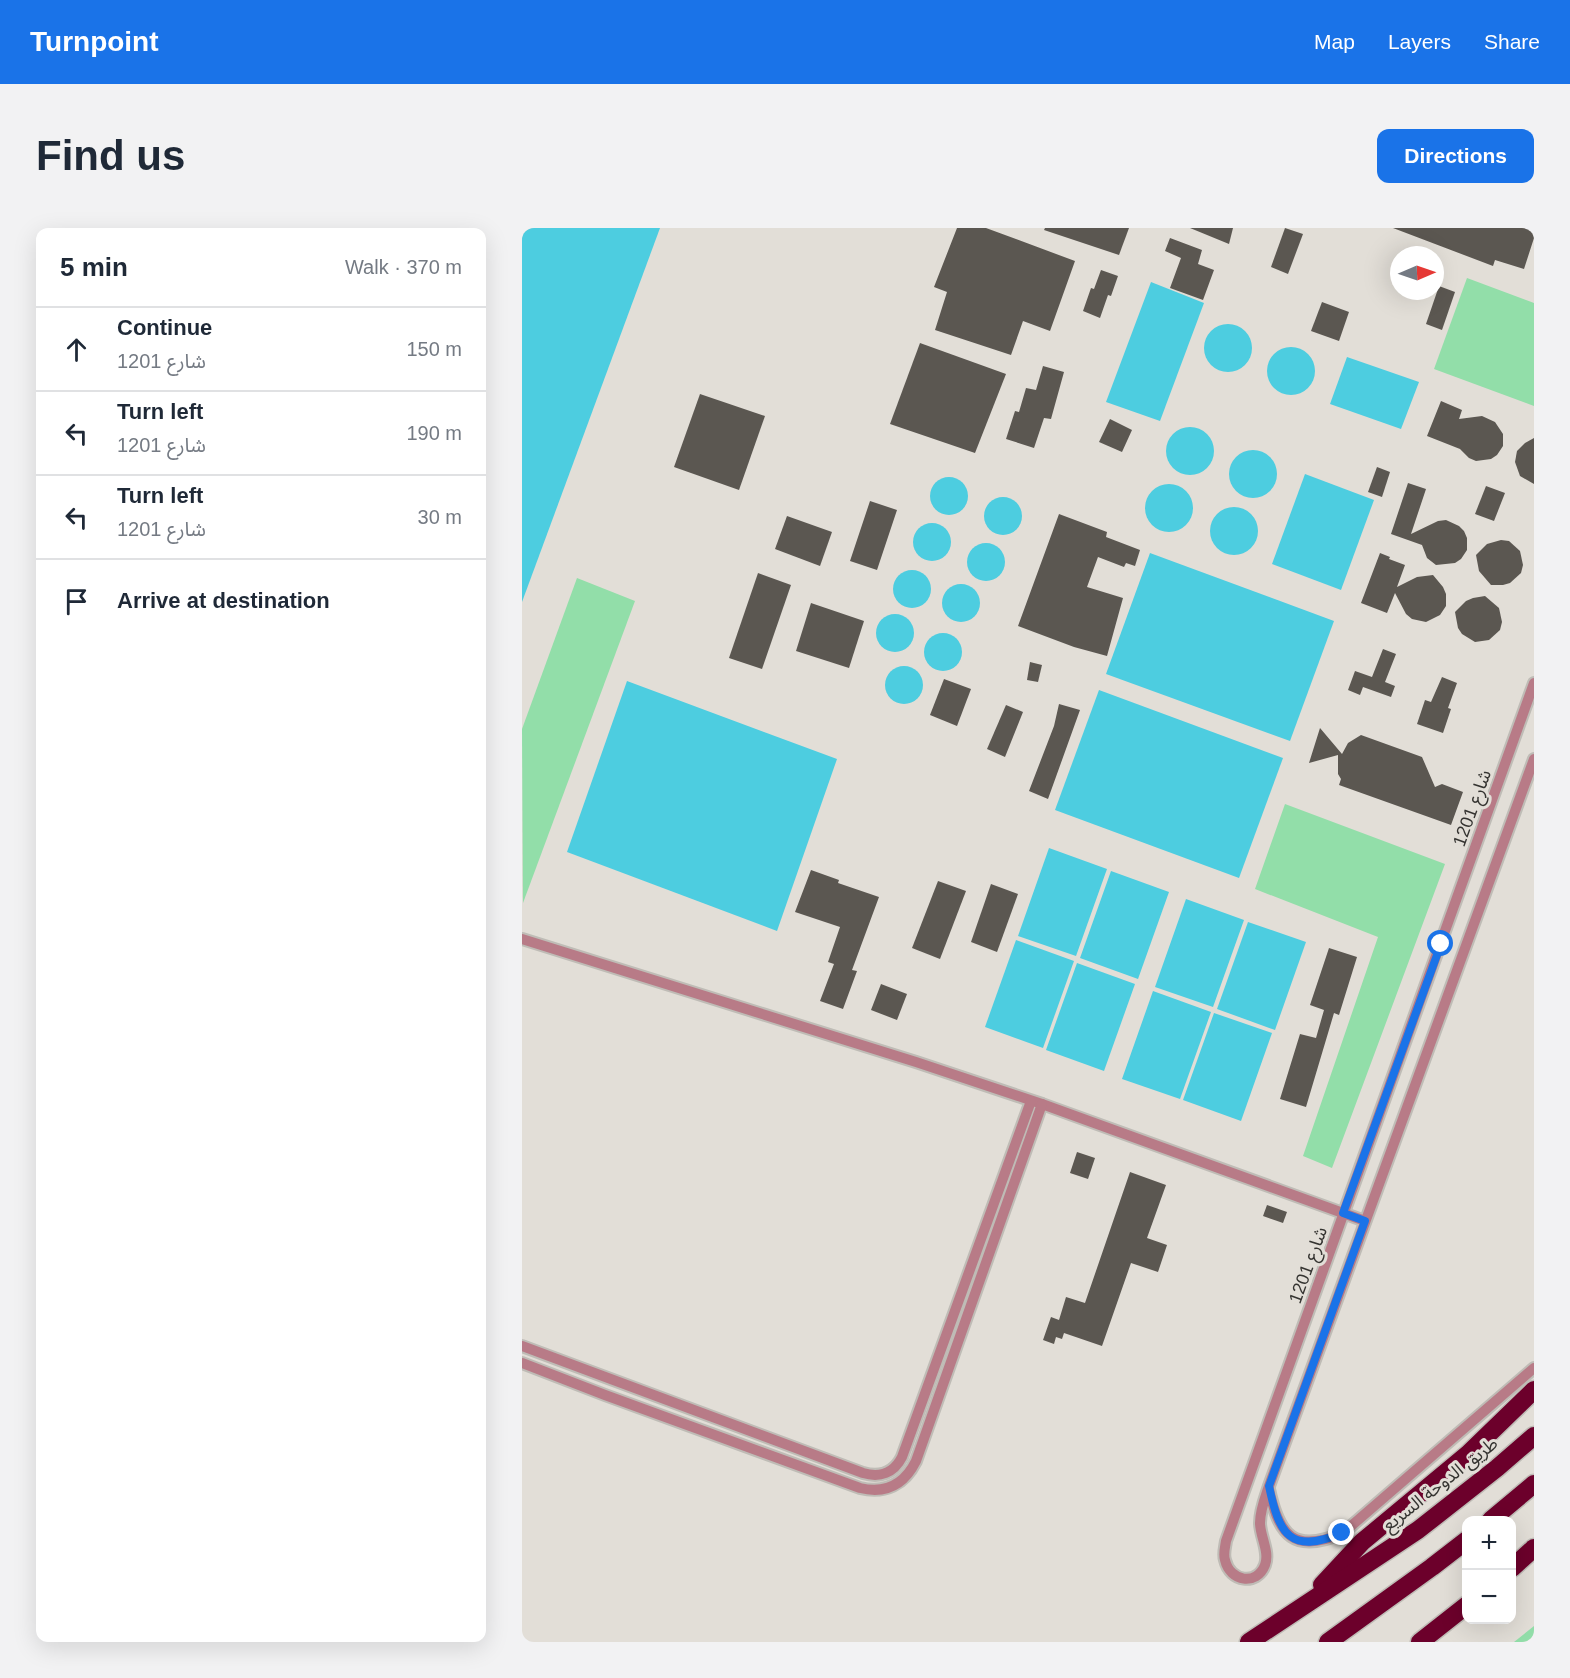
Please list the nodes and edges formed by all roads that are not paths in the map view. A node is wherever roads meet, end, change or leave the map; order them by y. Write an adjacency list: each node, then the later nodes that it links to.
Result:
1 (1534, 683): 5 (street, شارع 1201)
2 (1534, 759): 6 (street, شارع 1201)
3 (522, 939): 4 (street)
4 (1036, 1103): 5 (street); 7 (street); 8 (street)
5 (1343, 1213): 6 (street); 13 (street, شارع 1201)
6 (1365, 1221): 13 (street, شارع 1201)
7 (522, 1346)
8 (522, 1363)
9 (1534, 1368): 13 (street)
10 (1534, 1390): 18 (highway)
11 (1534, 1436): 18 (highway, طريق الدوحة السريع)
12 (1534, 1484): 14 (highway)
13 (1269, 1486)
14 (1497, 1516)
15 (1462, 1544): 21 (highway)
16 (1534, 1548): 17 (highway)
17 (1516, 1564)
18 (1300, 1608): 20 (highway, طريق الدوحة السريع)
19 (1462, 1609): 22 (highway)
20 (1249, 1642)
21 (1328, 1642)
22 (1420, 1642)

